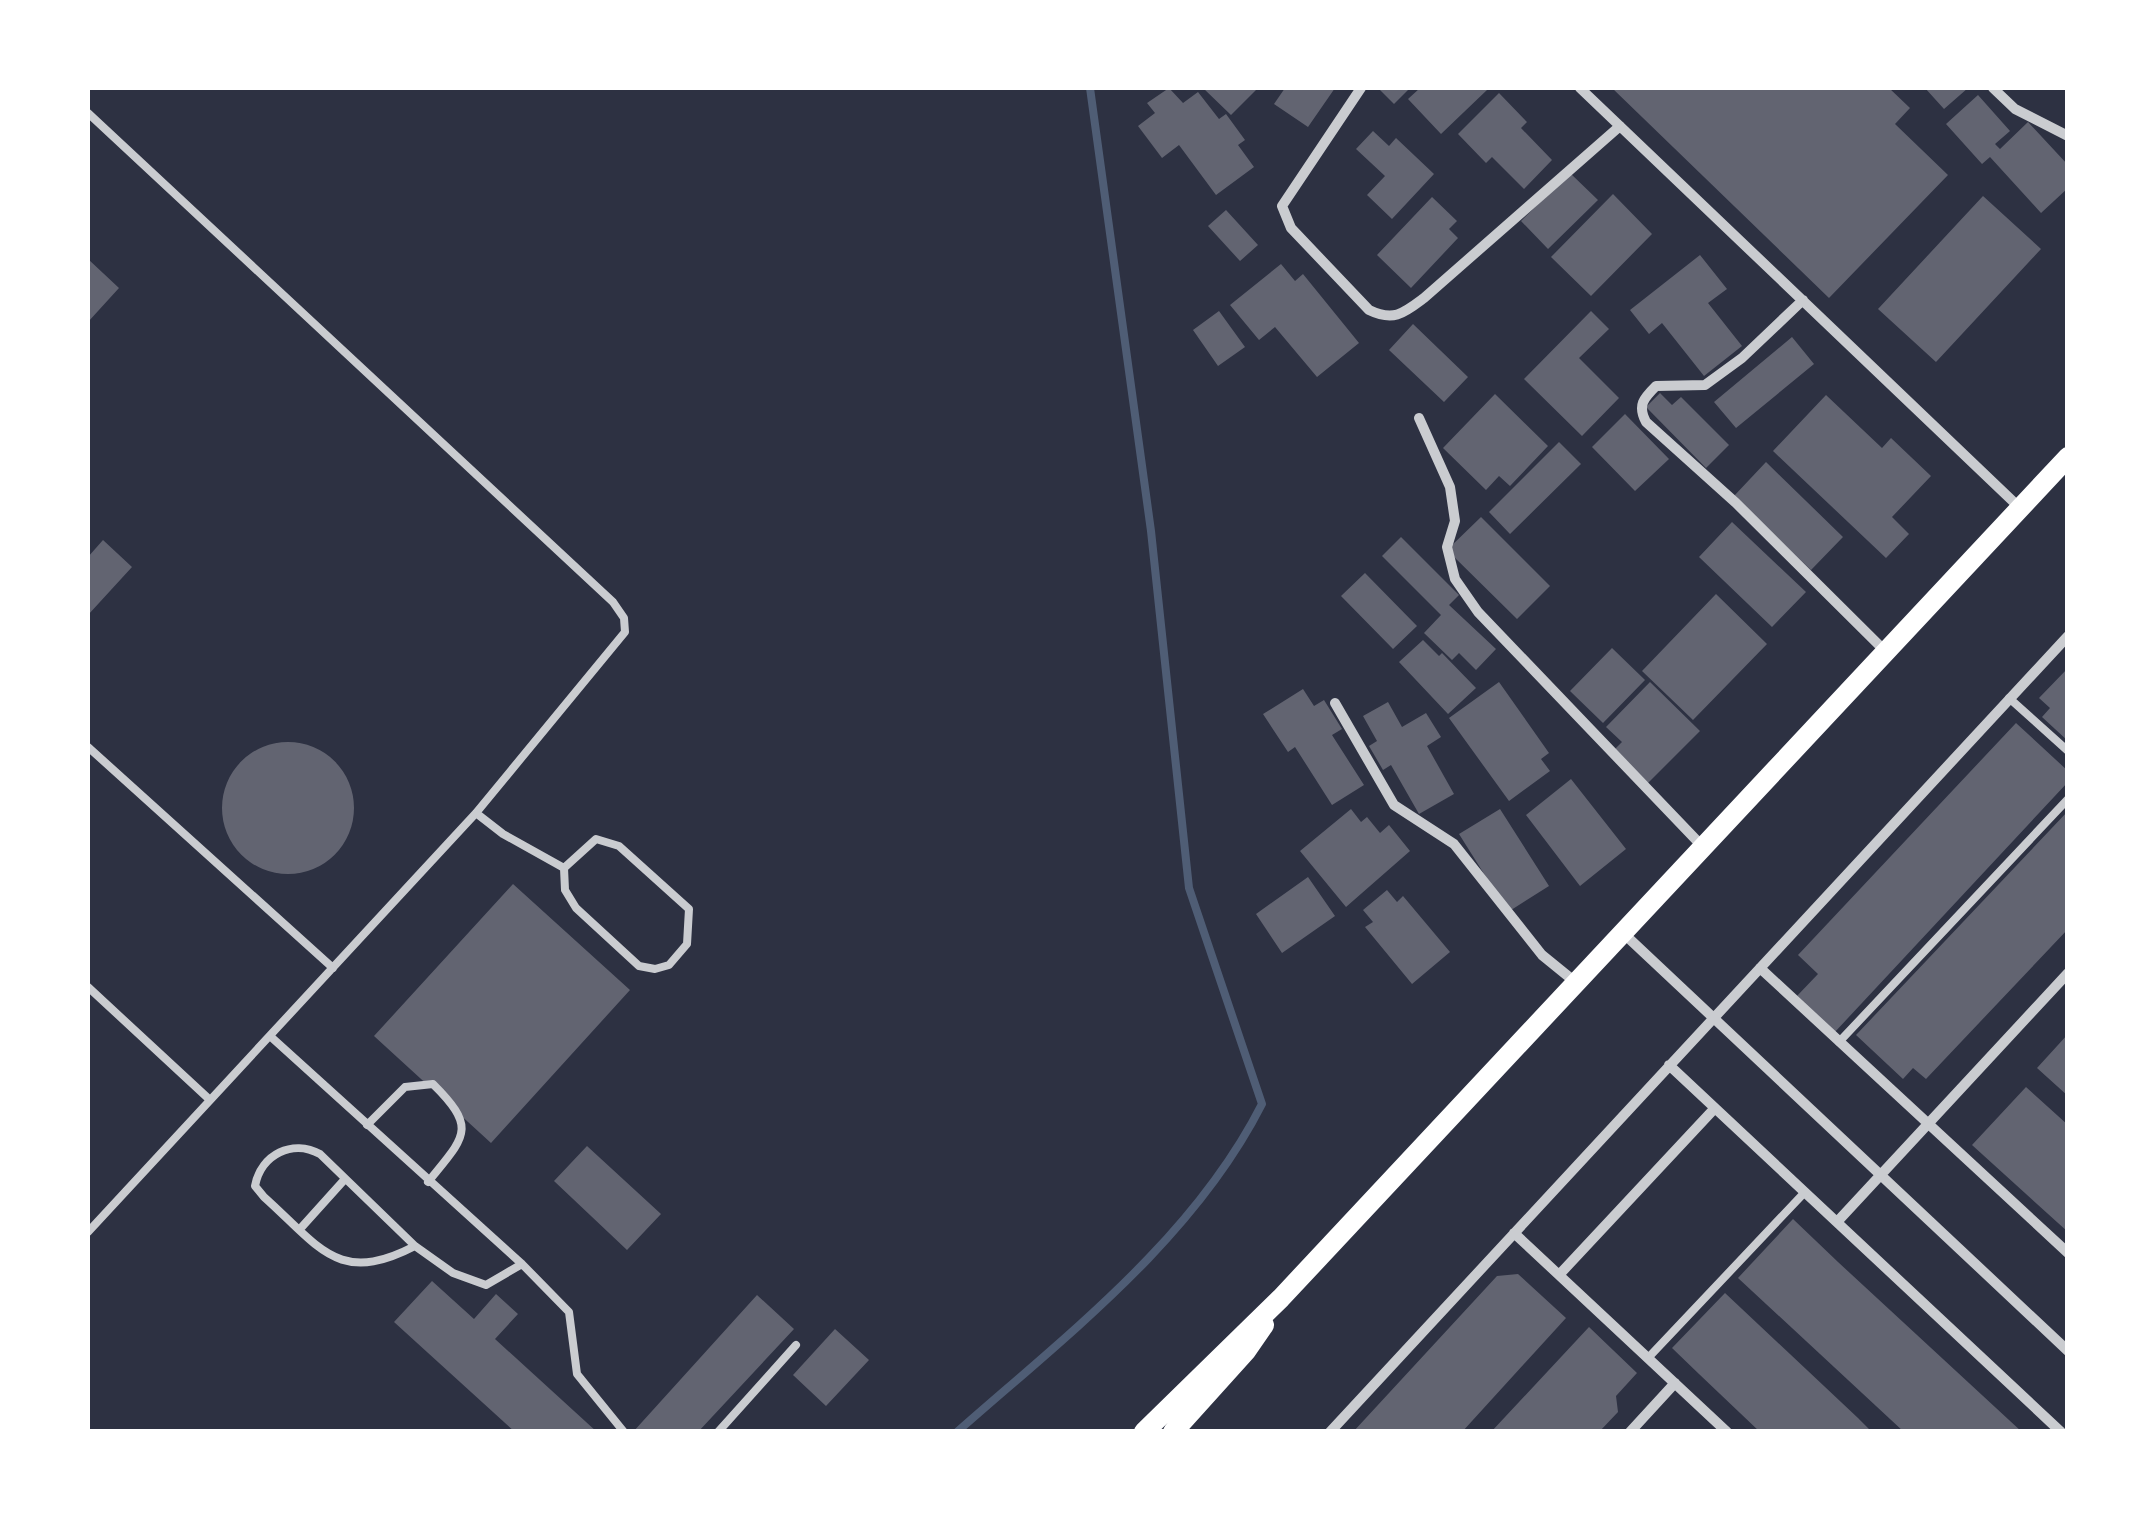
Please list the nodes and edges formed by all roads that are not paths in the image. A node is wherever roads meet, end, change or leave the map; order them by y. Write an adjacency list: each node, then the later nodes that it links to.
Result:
1 (1361, 88): 5 (street)
2 (1580, 88): 5 (street)
3 (1993, 88): 6 (street)
4 (88, 113): 18 (lane)
5 (1620, 126): 7 (street)
6 (2068, 136)
7 (1802, 300): 10 (street); 12 (street)
8 (1419, 418): 19 (street)
9 (2068, 458): 10 (main road)
10 (2020, 508): 12 (main road)
11 (2068, 636): 13 (street)
12 (1885, 651): 19 (main road)
13 (2009, 698): 16 (lane); 23 (street)
14 (1335, 703): 25 (street)
15 (88, 747): 22 (lane)
16 (2068, 751)
17 (2068, 799): 29 (lane)
18 (476, 813): 20 (lane); 22 (lane)
19 (1702, 846): 21 (main road)
20 (564, 868): 20 (lane)
21 (1620, 931): 25 (main road); 27 (street)
22 (333, 968): 28 (lane)
23 (1760, 968): 27 (street); 29 (street)
24 (2068, 972): 34 (street)
25 (1574, 981): 47 (main road)
26 (88, 987): 31 (lane)
27 (1713, 1018): 30 (street); 35 (street)
28 (270, 1036): 31 (lane); 33 (lane)
29 (1840, 1042): 34 (street)
30 (1670, 1065): 32 (street); 42 (street)
31 (210, 1100): 41 (lane)
32 (1714, 1108): 38 (street); 46 (street)
33 (367, 1124): 37 (lane); 37 (lane)
34 (1928, 1124): 35 (street); 44 (street)
35 (1880, 1175): 39 (street); 49 (street)
36 (345, 1179): 40 (lane); 40 (lane); 43 (lane)
37 (428, 1182): 45 (lane)
38 (1805, 1192): 39 (street); 50 (lane)
39 (1836, 1222): 59 (street)
40 (300, 1229): 43 (lane)
41 (88, 1232)
42 (1514, 1233): 46 (street); 56 (street)
43 (415, 1246): 45 (lane)
44 (2068, 1253)
45 (522, 1264): 52 (lane)
46 (1560, 1275): 50 (street)
47 (1281, 1298): 54 (main road); 55 (main road)
48 (796, 1345): 53 (lane)
49 (2068, 1351)
50 (1648, 1358): 51 (street)
51 (1675, 1383): 57 (street); 58 (street)
52 (624, 1432)
53 (718, 1432)
54 (1144, 1432)
55 (1173, 1432)
56 (1330, 1432)
57 (1630, 1432)
58 (1727, 1432)
59 (2061, 1432)

